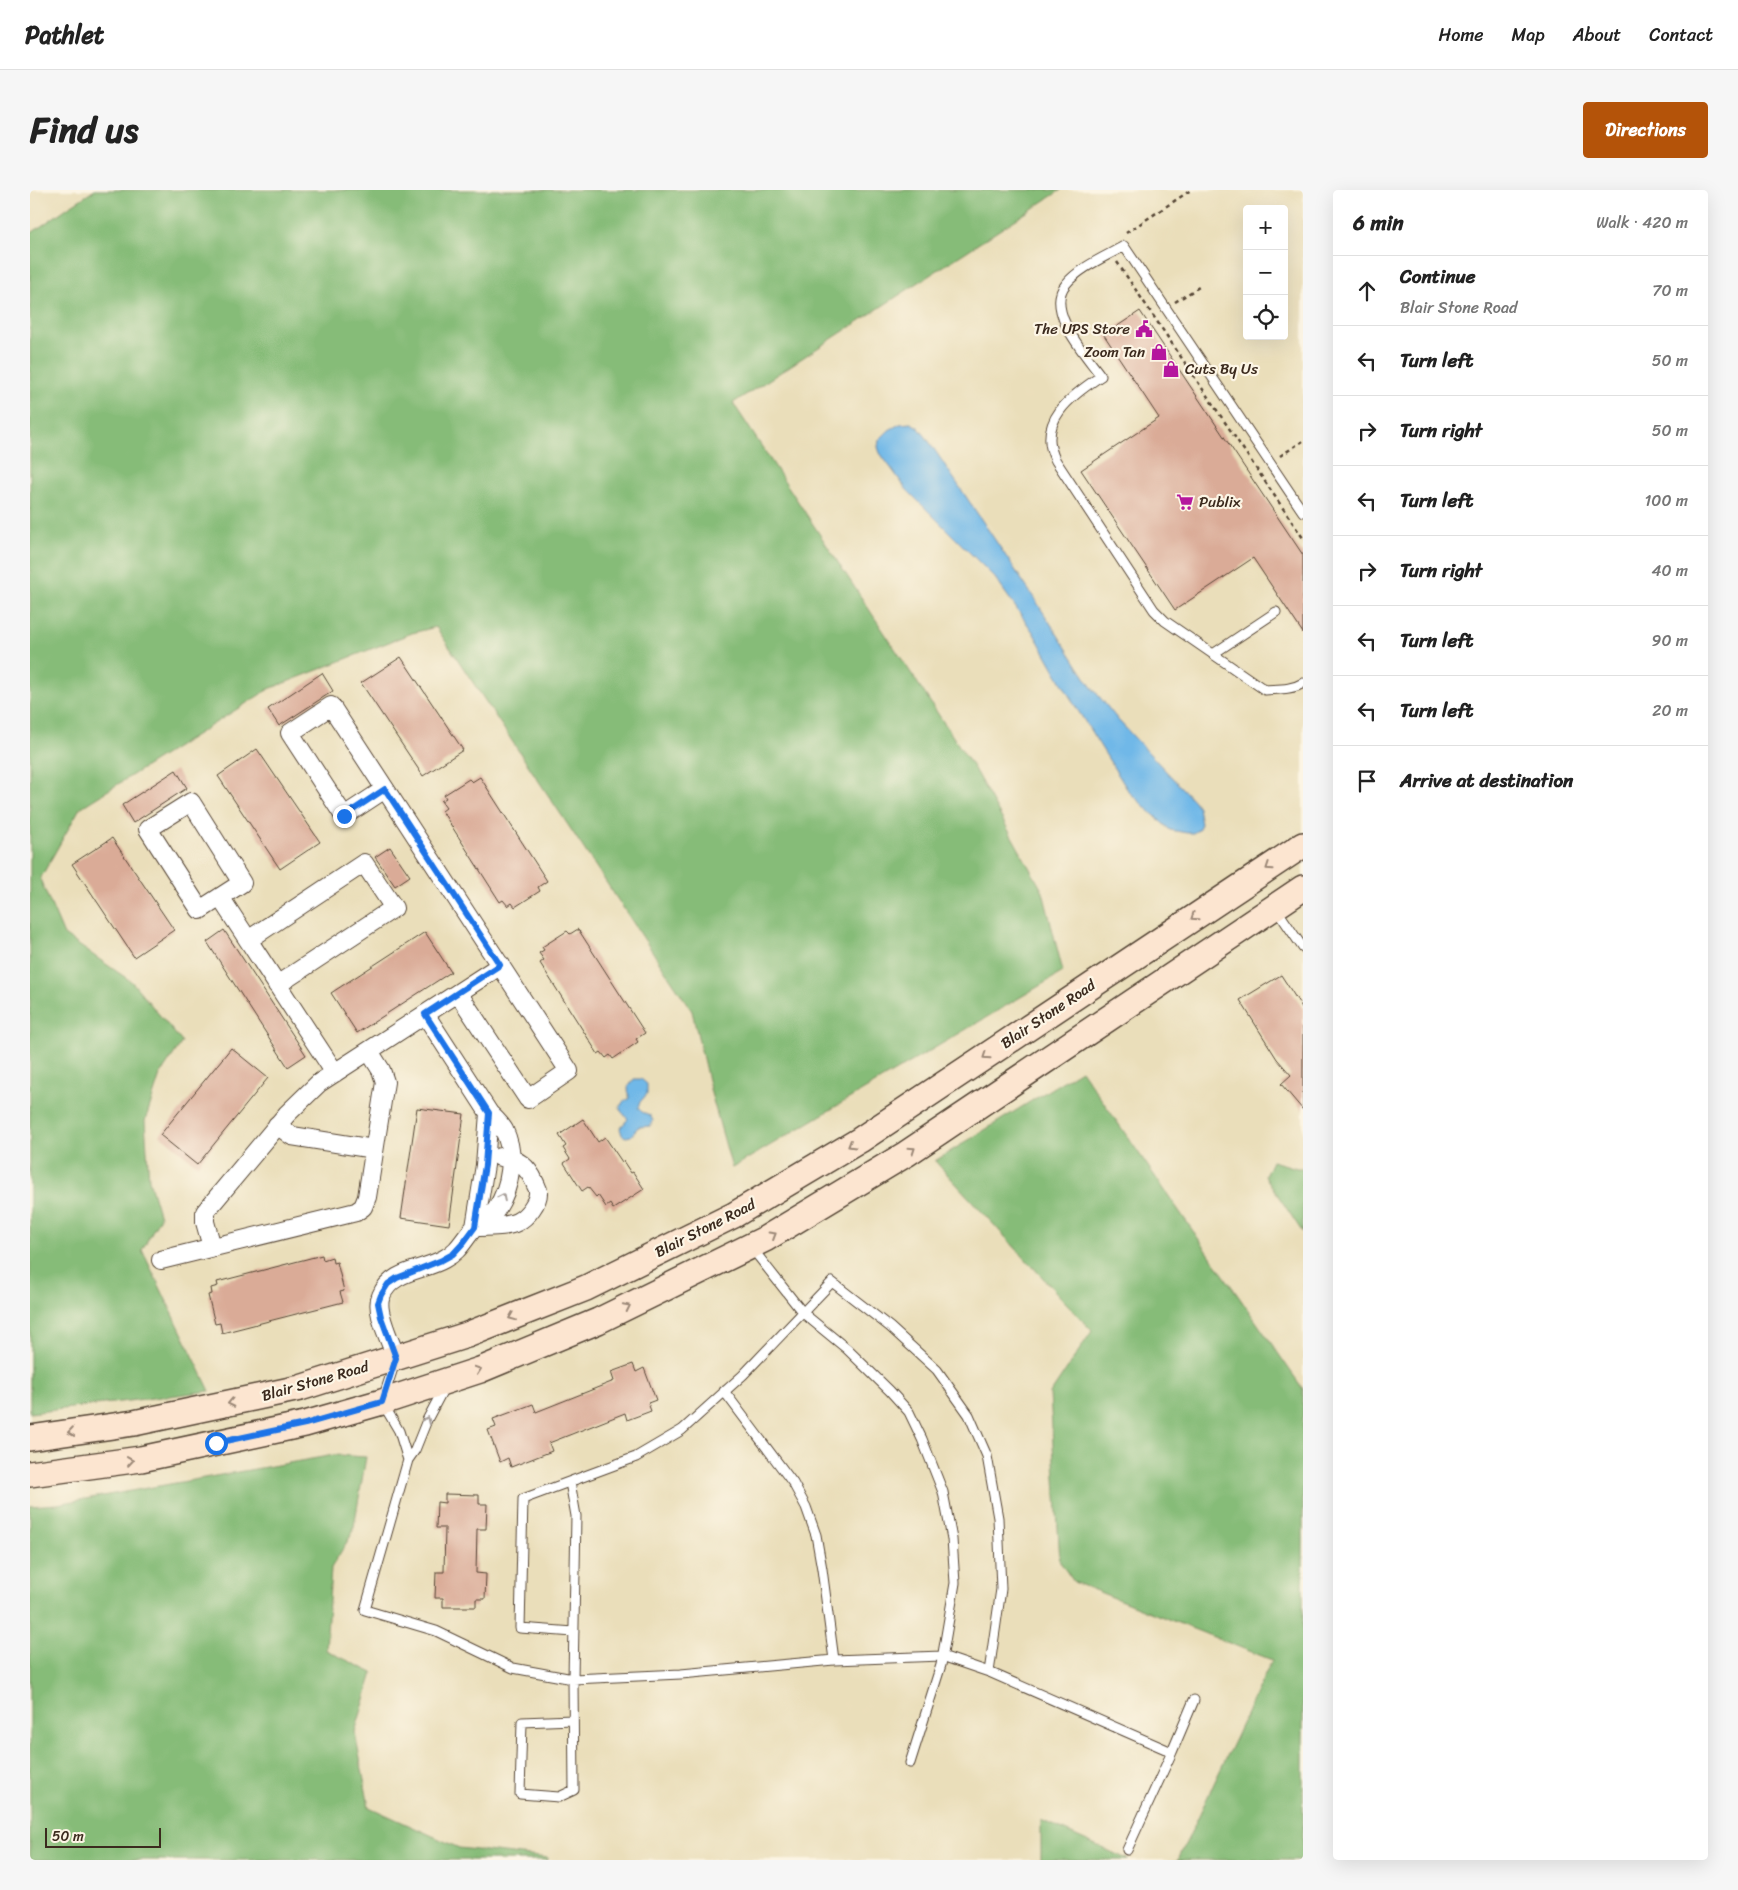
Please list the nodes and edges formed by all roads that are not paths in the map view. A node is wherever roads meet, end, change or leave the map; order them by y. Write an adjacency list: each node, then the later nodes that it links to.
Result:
1 (1303, 512): 3 (lane)
2 (1276, 612): 3 (lane)
3 (1213, 654): 4 (lane)
4 (1303, 684)
5 (385, 789): 5 (street); 12 (street)
6 (1303, 845): 28 (main road, Blair Stone Road, one-way to 28)
7 (1303, 888): 9 (main road)
8 (220, 897): 8 (street); 10 (street)
9 (1275, 907): 11 (lane); 25 (main road, one-way to 9)
10 (248, 940): 13 (street); 13 (street)
11 (1303, 948)
12 (500, 965): 14 (street); 14 (street)
13 (277, 985): 17 (street)
14 (458, 993): 15 (street)
15 (425, 1014): 16 (street); 18 (street)
16 (369, 1051): 17 (street); 20 (street)
17 (334, 1073): 19 (street)
18 (489, 1113): 21 (street); 22 (street)
19 (277, 1125): 20 (street); 24 (street)
20 (374, 1149): 24 (street)
21 (485, 1156): 22 (street); 23 (street)
22 (510, 1158): 23 (street, one-way to 22); 23 (street)
23 (475, 1227): 28 (street)
24 (212, 1247): 26 (street)
25 (750, 1247): 27 (lane); 29 (main road, one-way to 25)
26 (161, 1260)
27 (803, 1313): 30 (lane); 37 (lane); 39 (lane)
28 (396, 1358): 31 (lane); 32 (main road, Blair Stone Road, one-way to 32)
29 (448, 1380): 31 (main road); 33 (lane, one-way to 29)
30 (724, 1391): 35 (lane); 38 (lane)
31 (382, 1402): 33 (lane); 34 (main road, one-way to 31)
32 (30, 1438)
33 (408, 1460): 40 (lane)
34 (30, 1474)
35 (570, 1482): 36 (lane); 36 (lane)
36 (574, 1632): 40 (lane)
37 (942, 1656): 38 (lane); 39 (lane); 44 (lane)
38 (834, 1660): 40 (lane)
39 (988, 1672): 43 (lane)
40 (573, 1679): 42 (lane)
41 (1194, 1700): 43 (lane)
42 (574, 1720): 42 (lane)
43 (1172, 1752): 45 (lane)
44 (910, 1763)
45 (1127, 1850)

